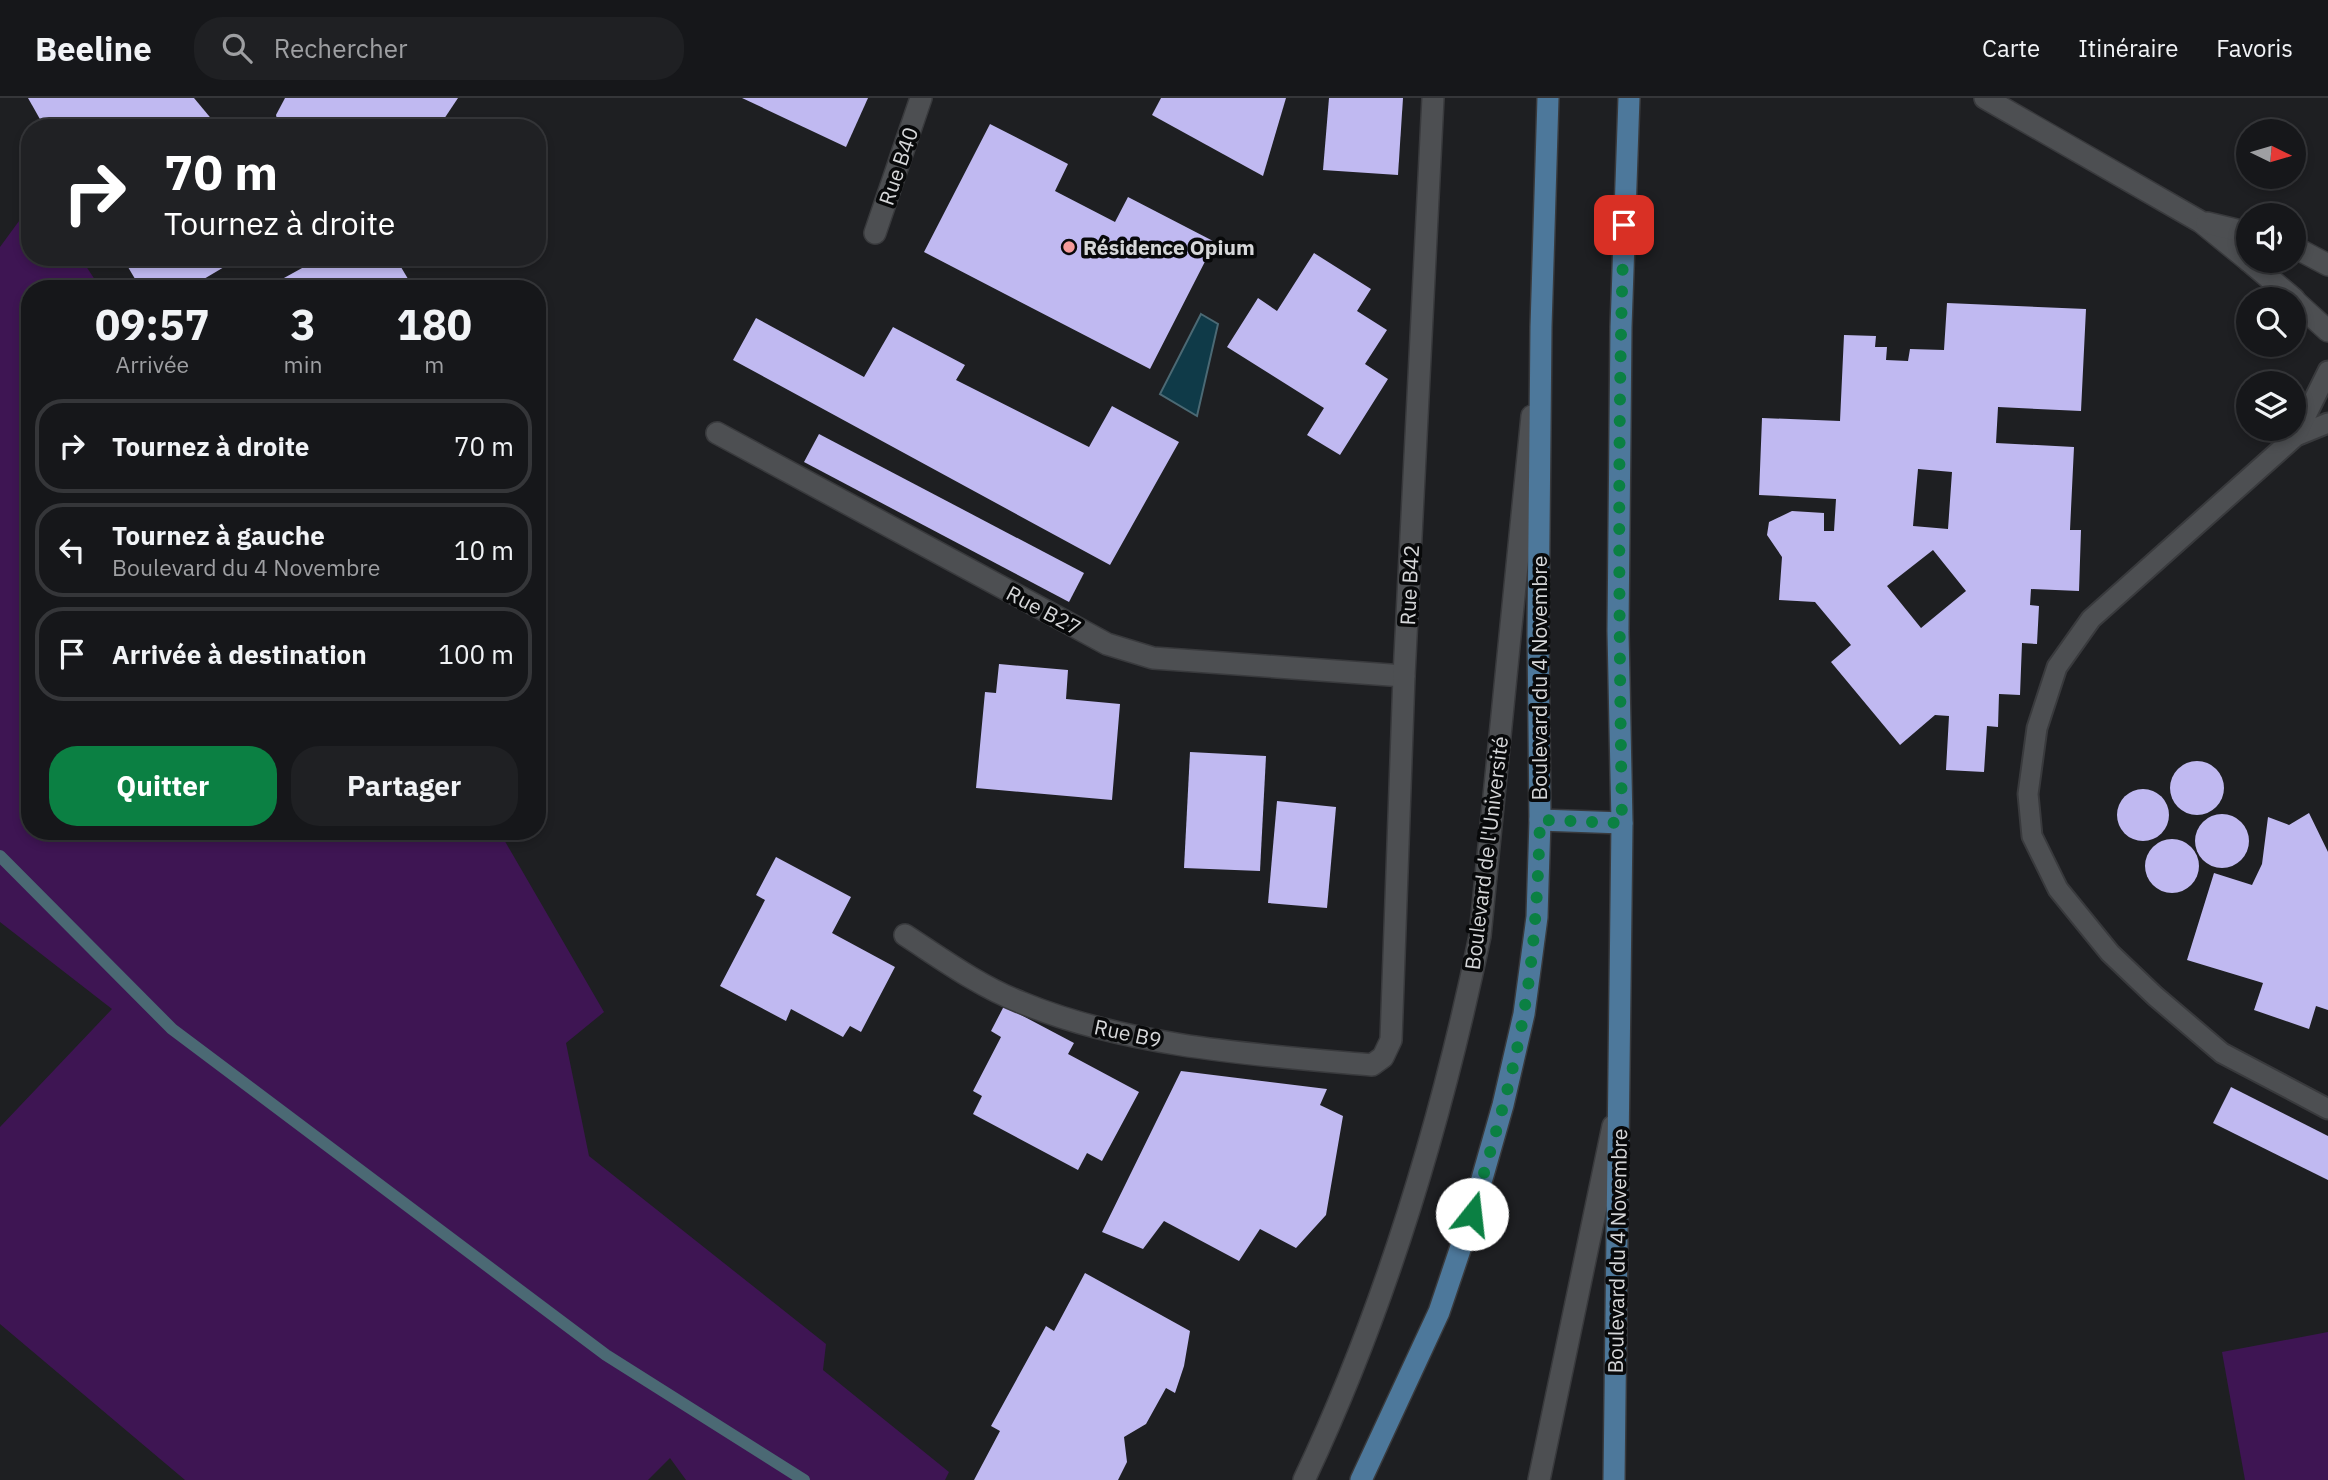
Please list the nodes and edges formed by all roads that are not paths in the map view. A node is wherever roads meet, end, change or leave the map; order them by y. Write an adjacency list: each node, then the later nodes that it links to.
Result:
1 (921, 98): 8 (street, Rue B40)
2 (1433, 98): 23 (street, Rue B42)
3 (1548, 98): 15 (main road, Boulevard du 4 Novembre)
4 (1629, 98): 25 (main road, Boulevard du 4 Novembre)
5 (1985, 98): 6 (street)
6 (2201, 222): 7 (street); 9 (street)
7 (2236, 230)
8 (875, 233)
9 (2236, 250)
10 (2306, 253): 11 (street)
11 (2328, 265)
12 (2263, 273): 13 (street)
13 (2279, 287)
14 (2306, 311): 16 (street)
15 (1541, 327): 24 (main road, Boulevard du 4 Novembre); 30 (street, Boulevard de l'Université)
16 (2328, 331)
17 (2328, 371): 18 (lane)
18 (2306, 416)
19 (2328, 423): 20 (lane)
20 (2306, 432)
21 (717, 433): 23 (street, Rue B27)
22 (2290, 441): 29 (lane)
23 (1404, 676): 27 (street, Rue B42)
24 (1540, 820): 25 (main road); 31 (main road, Boulevard du 4 Novembre)
25 (1622, 823): 28 (main road, Boulevard du 4 Novembre)
26 (905, 935): 27 (street, Rue B9)
27 (1372, 1065)
28 (1619, 1096): 32 (street); 33 (main road, Boulevard du 4 Novembre)
29 (2328, 1109)
30 (1304, 1480)
31 (1361, 1480)
32 (1539, 1480)
33 (1614, 1480)

